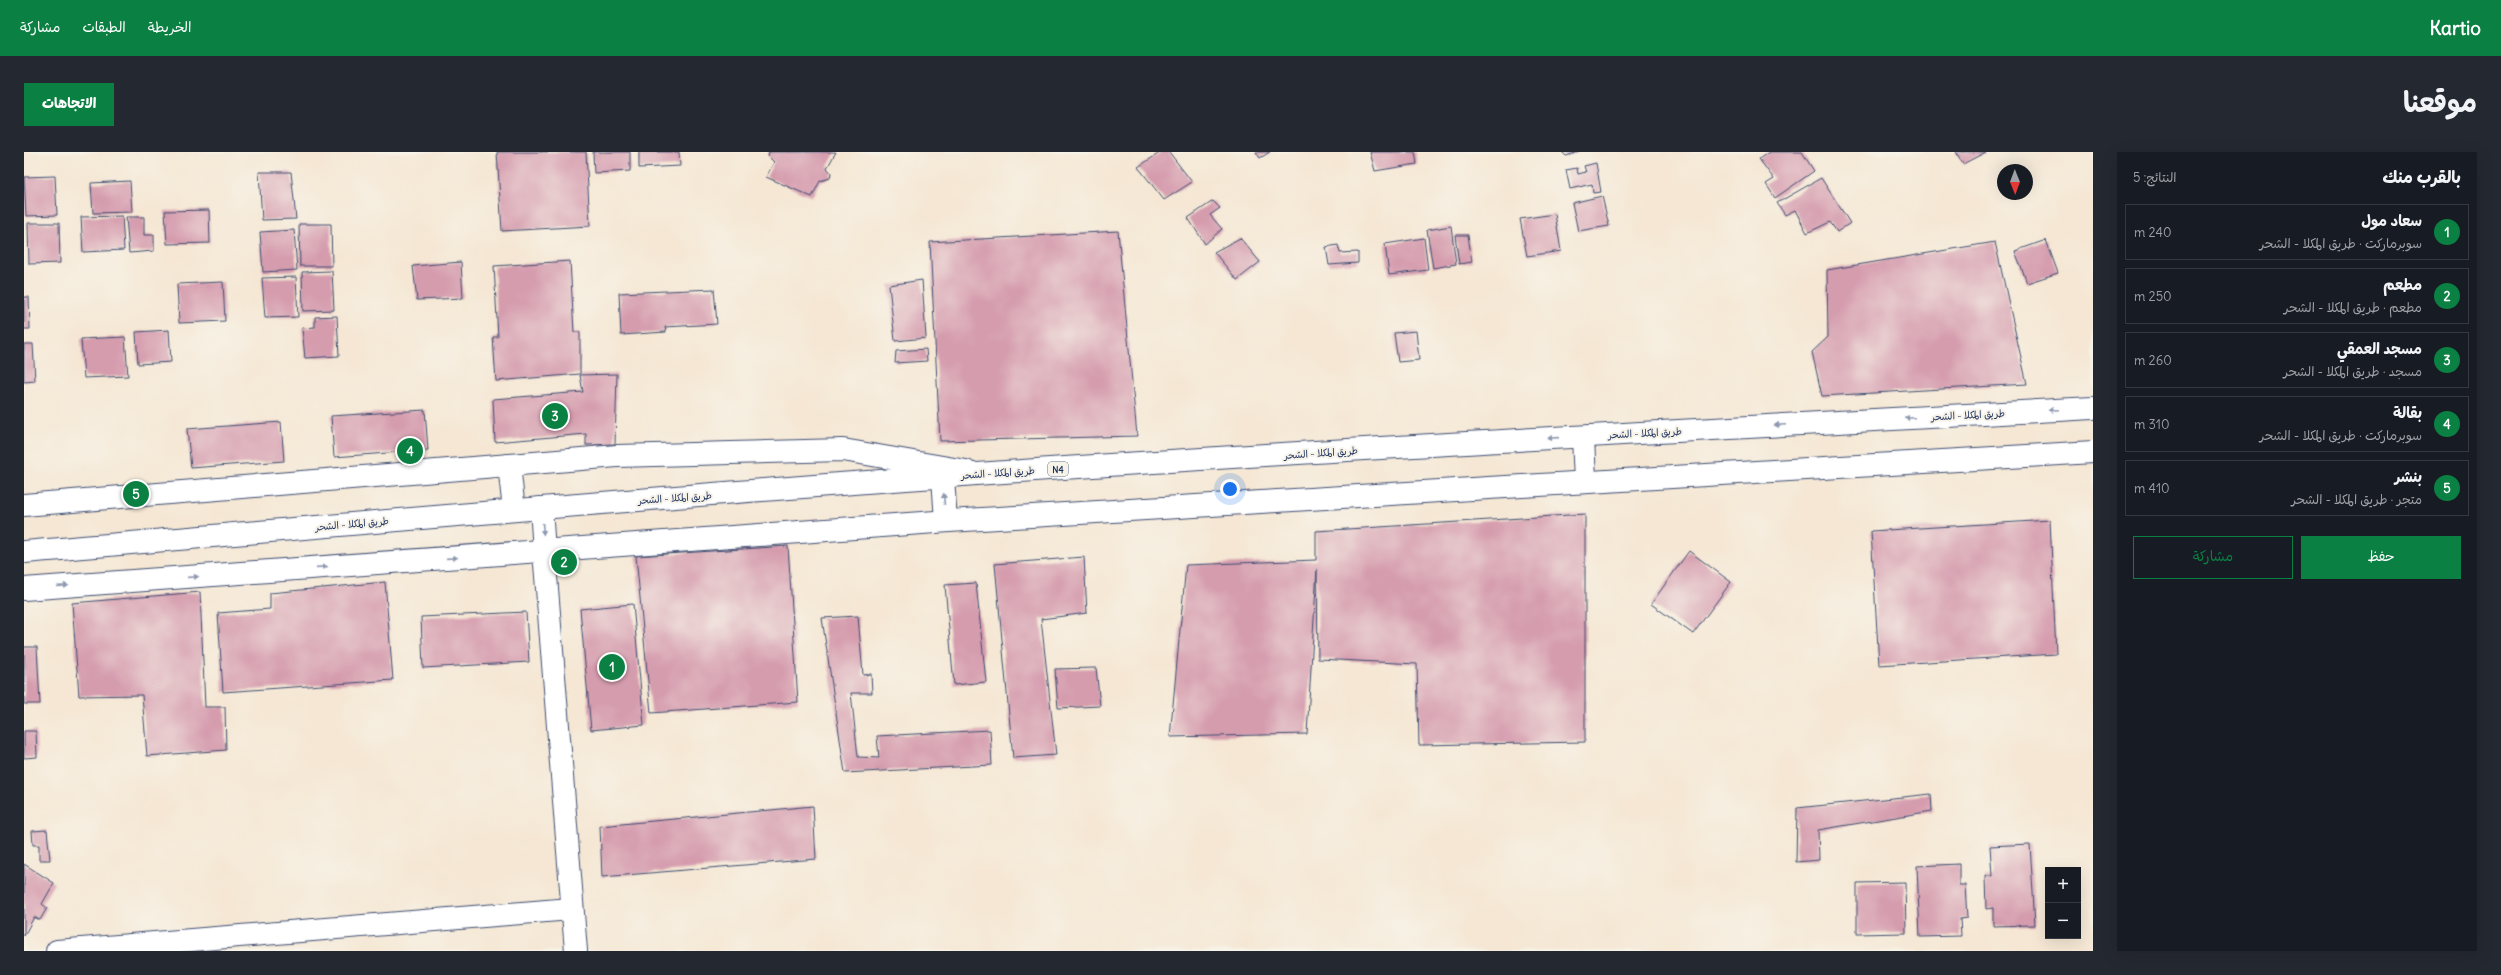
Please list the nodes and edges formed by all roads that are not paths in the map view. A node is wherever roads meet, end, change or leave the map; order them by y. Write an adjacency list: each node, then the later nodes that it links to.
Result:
1 (2093, 408): 2 (main road, طريق المكلا - الشحر / N4, one-way to 2)
2 (1583, 437): 5 (main road, طريق المكلا - الشحر / N4, one-way to 5); 7 (main road)
3 (2093, 452): 7 (main road)
4 (509, 465): 5 (main road); 8 (main road); 10 (main road)
5 (983, 474): 6 (main road, طريق المكلا - الشحر / N4)
6 (943, 477): 9 (main road, طريق المكلا - الشحر / N4); 11 (main road, one-way to 6)
7 (1585, 481): 11 (main road)
8 (24, 505)
9 (541, 508): 10 (main road, طريق المكلا - الشحر / N4); 12 (main road, one-way to 12)
10 (514, 510): 13 (main road, طريق المكلا - الشحر / N4)
11 (946, 521): 12 (main road)
12 (544, 550): 14 (main road, one-way to 12); 15 (main road)
13 (24, 552)
14 (24, 589)
15 (571, 909): 16 (main road); 17 (main road)
16 (57, 951)
17 (576, 951)

